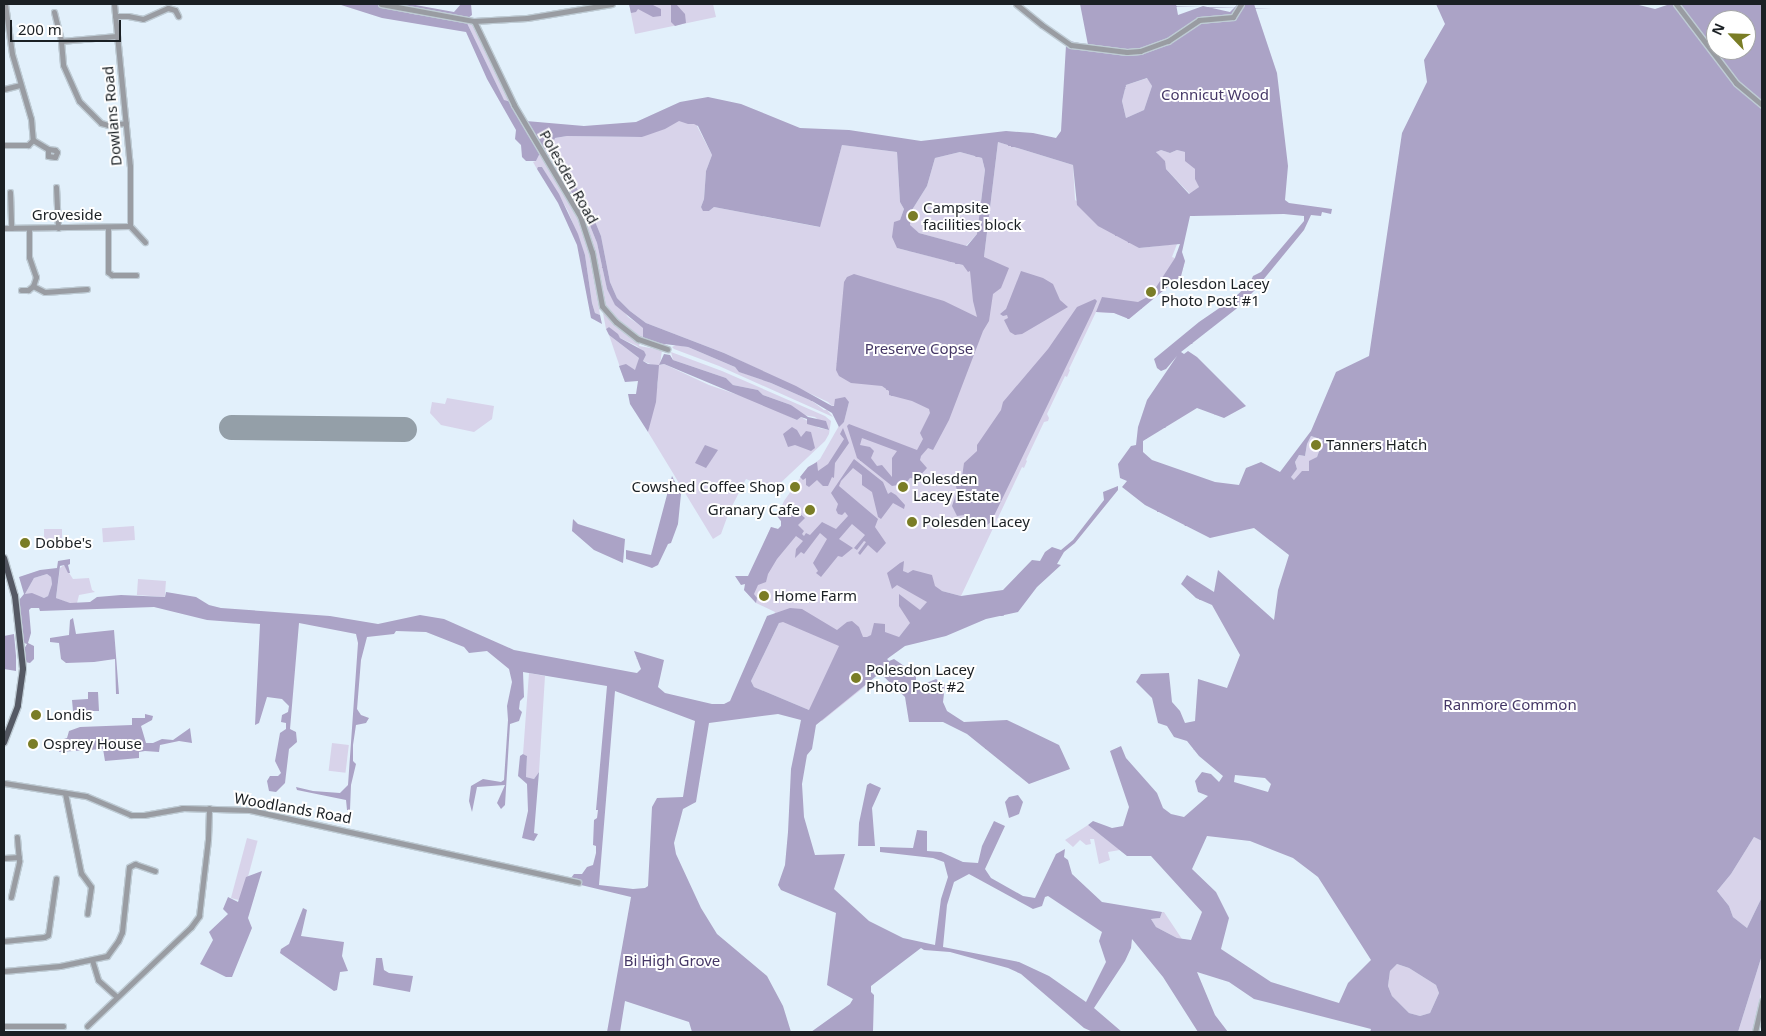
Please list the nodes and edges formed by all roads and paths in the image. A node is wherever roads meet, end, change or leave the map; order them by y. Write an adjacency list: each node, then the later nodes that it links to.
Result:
1 (114, 4): 9 (street, Dowlans Road)
2 (381, 4): 11 (street)
3 (612, 4): 11 (street)
4 (1016, 4): 5 (street)
5 (1241, 4)
6 (1676, 4): 16 (street)
7 (4, 8): 14 (street)
8 (54, 12): 13 (street)
9 (115, 16): 10 (street); 12 (street, Dowlans Road)
10 (178, 16)
11 (474, 22): 34 (street, Polesden Road)
12 (117, 36): 13 (street); 17 (street, Dowlans Road)
13 (61, 41): 17 (street)
14 (20, 85): 15 (street); 18 (street)
15 (4, 89)
16 (1762, 105)
17 (126, 123): 23 (street, Dowlans Road)
18 (33, 140): 19 (street); 20 (street)
19 (4, 145)
20 (48, 150)
21 (56, 187): 27 (street)
22 (10, 192): 25 (street)
23 (130, 226): 28 (street, Groveside); 29 (street)
24 (4, 228): 25 (street, Groveside)
25 (11, 228): 26 (street, Groveside)
26 (29, 228): 27 (street, Groveside); 31 (street)
27 (58, 228): 28 (street, Groveside)
28 (108, 228): 30 (street)
29 (145, 242)
30 (136, 275)
31 (33, 286): 32 (street); 33 (street)
32 (87, 289)
33 (21, 290)
34 (667, 349)
35 (4, 558): 36 (main road)
36 (12, 583): 37 (street); 38 (main road)
37 (4, 584)
38 (4, 742)
39 (4, 783): 40 (street, Woodlands Road)
40 (65, 793): 41 (street, Woodlands Road); 49 (street)
41 (209, 808): 47 (street, Woodlands Road); 53 (street)
42 (17, 837): 43 (street)
43 (20, 857): 44 (street); 48 (street)
44 (4, 858)
45 (156, 872): 51 (street)
46 (56, 879): 50 (street)
47 (578, 882)
48 (11, 897)
49 (87, 914)
50 (4, 941)
51 (92, 960): 52 (street); 53 (street)
52 (4, 971)
53 (117, 997): 57 (street)
54 (1762, 1001): 59 (street)
55 (4, 1026): 58 (street)
56 (63, 1026): 58 (street)
57 (87, 1026)
58 (42, 1029)
59 (1755, 1032)

